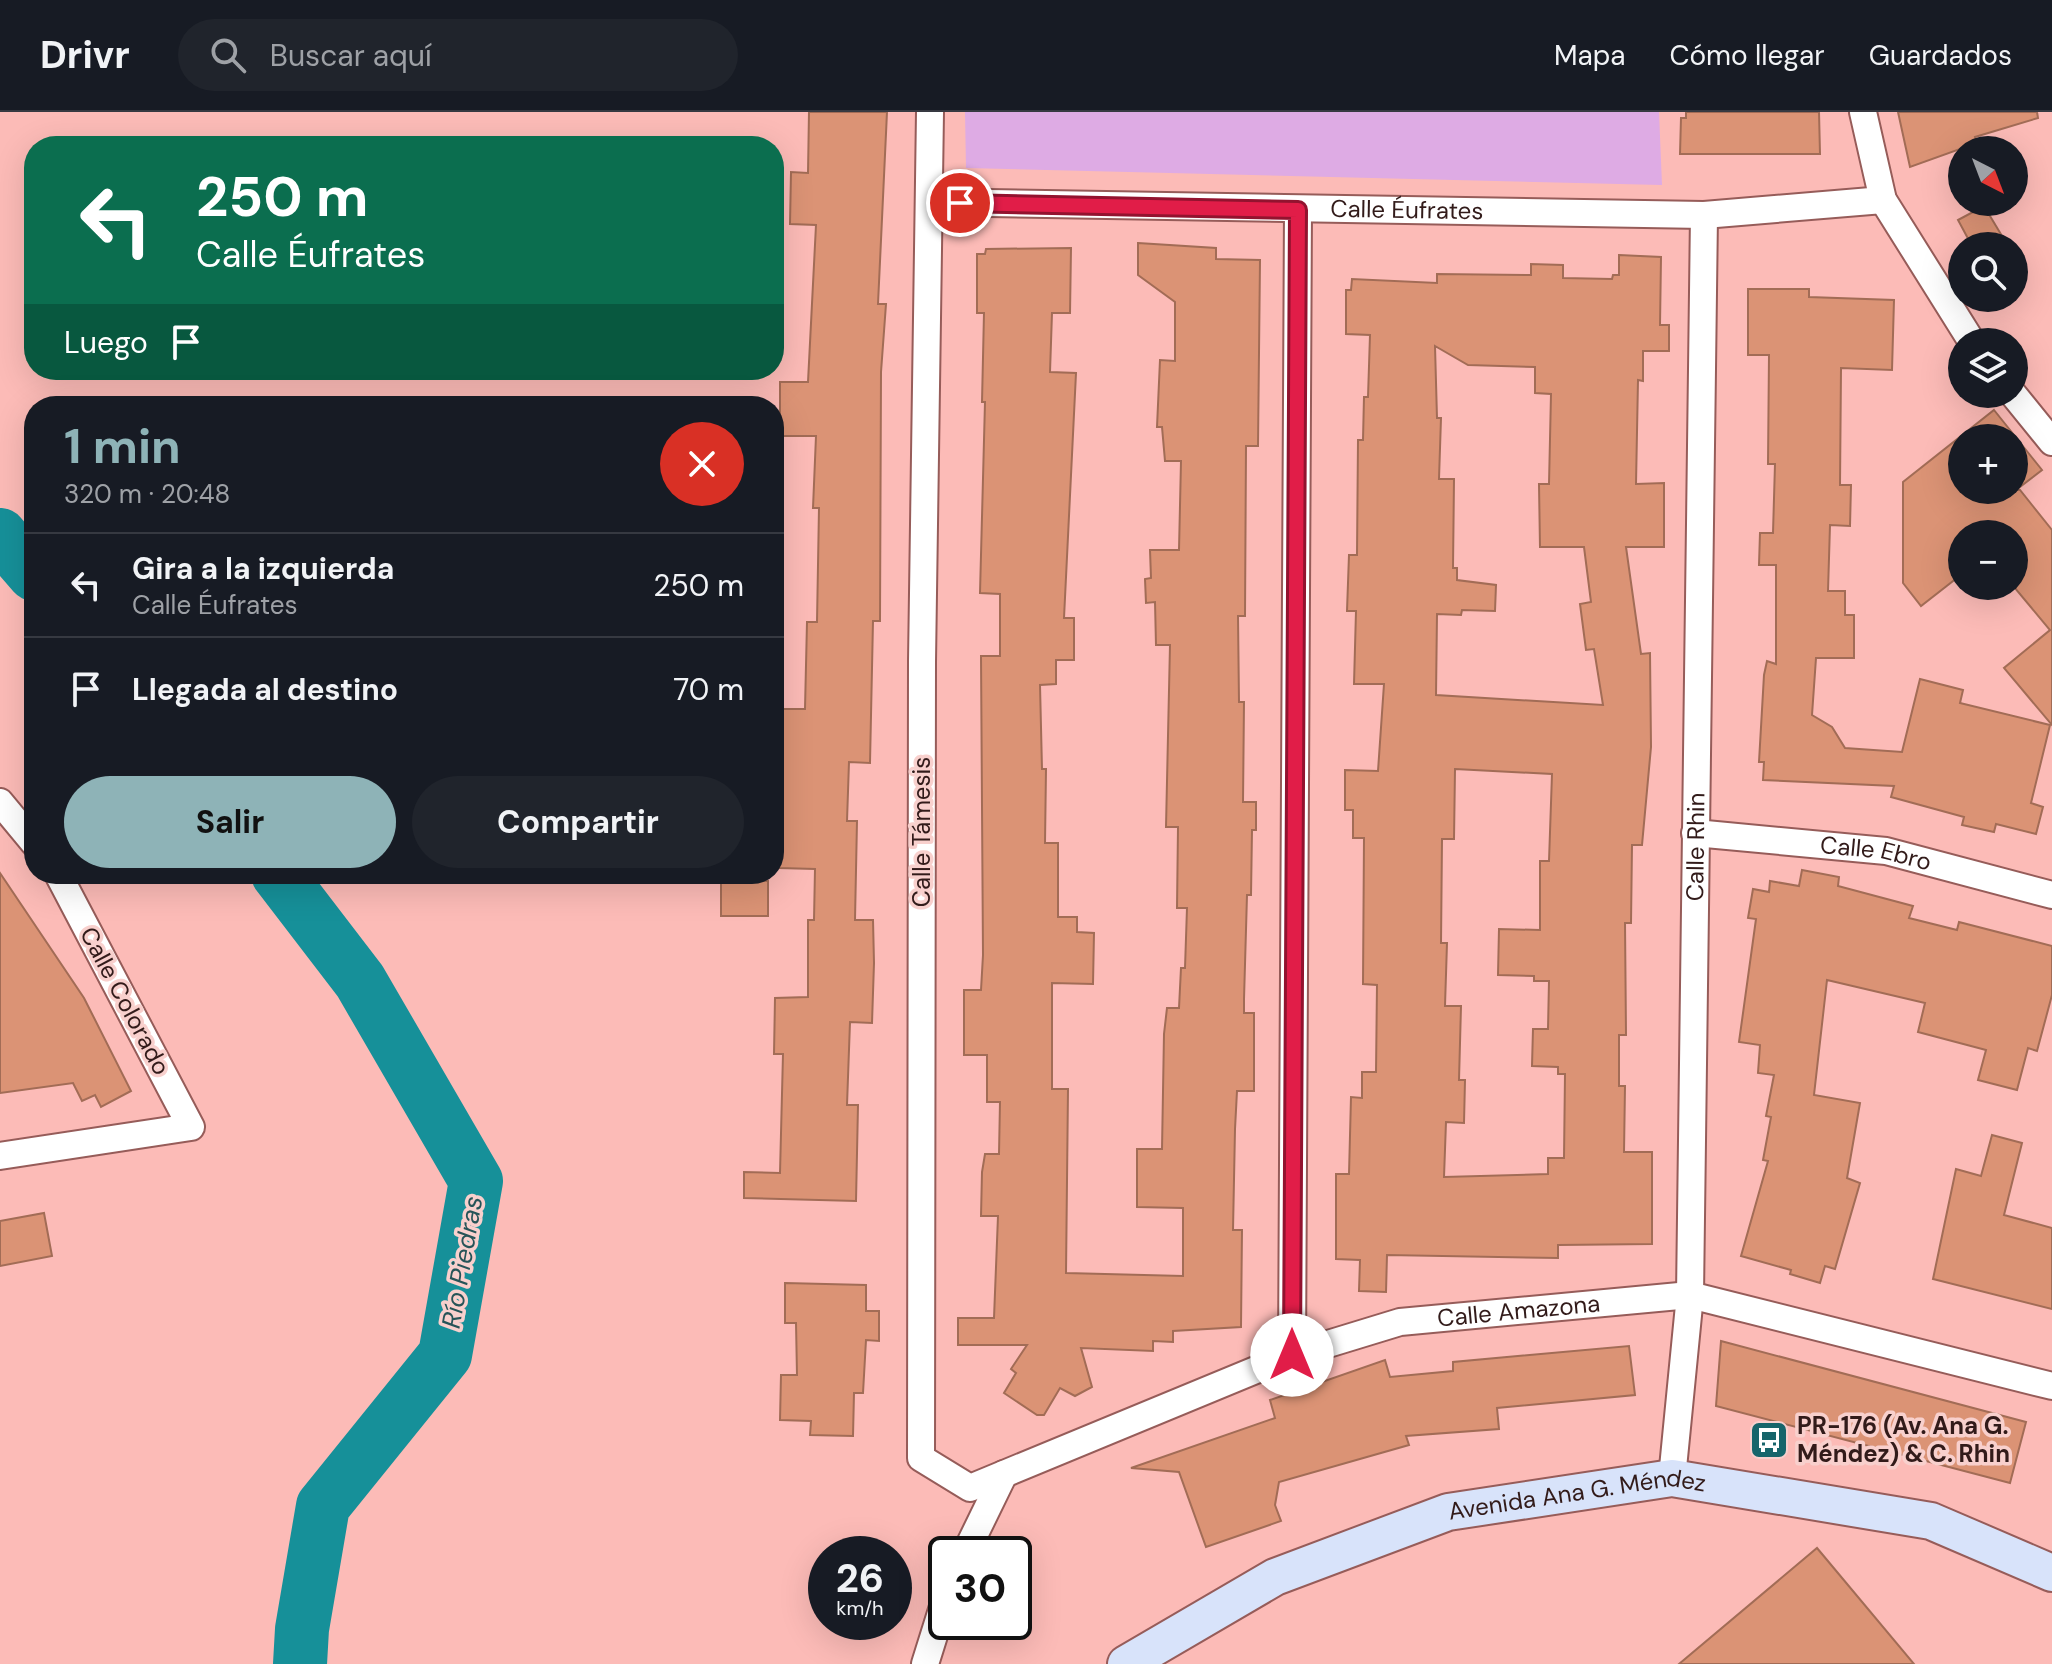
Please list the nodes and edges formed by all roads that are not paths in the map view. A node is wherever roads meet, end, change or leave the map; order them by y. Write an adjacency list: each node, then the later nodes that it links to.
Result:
1 (930, 112): 4 (street, Calle Támesis)
2 (1863, 112): 3 (street)
3 (1883, 200): 6 (street, Calle Éufrates); 7 (street)
4 (929, 202): 5 (street, Calle Éufrates); 19 (street, Calle Támesis)
5 (1298, 210): 6 (street, Calle Éufrates); 17 (street)
6 (1704, 215): 12 (street, Calle Rhin)
7 (1963, 328)
8 (2024, 408): 9 (street)
9 (2052, 442)
10 (0, 802): 11 (street)
11 (24, 831)
12 (1695, 833): 14 (street, Calle Ebro); 16 (street, Calle Rhin)
13 (63, 884): 15 (street, Calle Colorado)
14 (2052, 895)
15 (0, 1156)
16 (1690, 1295): 17 (street, Calle Amazona); 18 (street, Calle Amazona); 20 (street, Calle Rhin)
17 (1292, 1355): 19 (street, Calle Amazona)
18 (2052, 1386)
19 (1004, 1474): 21 (street)
20 (1672, 1478): 22 (main road, Avenida Ana G. Méndez); 25 (main road, Avenida Ana G. Méndez)
21 (974, 1536)
22 (2052, 1573)
23 (933, 1640): 24 (street)
24 (925, 1664)
25 (1126, 1664)

